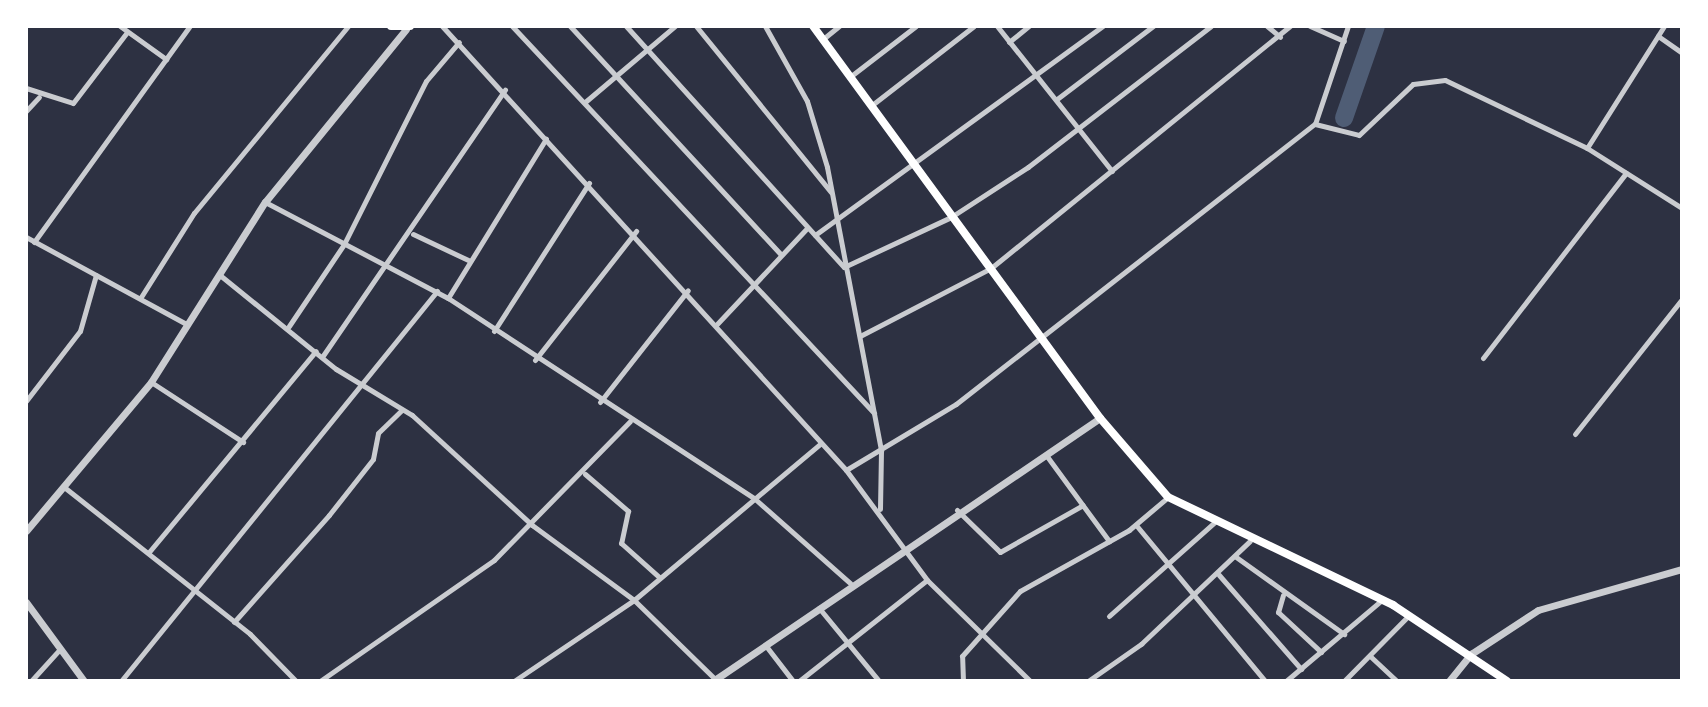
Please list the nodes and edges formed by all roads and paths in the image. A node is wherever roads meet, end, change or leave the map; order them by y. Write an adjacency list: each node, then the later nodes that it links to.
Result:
1 (120, 26): 27 (street)
2 (190, 26): 36 (street)
3 (348, 26): 77 (street)
4 (391, 26): 26 (main road)
5 (442, 26): 32 (street)
6 (512, 26): 44 (street)
7 (570, 26): 37 (street)
8 (626, 26): 34 (street)
9 (675, 26): 34 (street)
10 (696, 26): 55 (street)
11 (765, 26): 55 (street)
12 (813, 26): 30 (main road)
13 (839, 26): 30 (street)
14 (916, 26): 38 (street)
15 (974, 26): 45 (street)
16 (997, 26): 33 (street)
17 (1029, 26): 33 (street)
18 (1103, 26): 39 (street)
19 (1153, 26): 43 (street)
20 (1211, 26): 48 (street)
21 (1267, 26): 29 (street)
22 (1290, 26): 29 (street)
23 (1310, 26): 31 (street)
24 (1348, 26): 31 (street)
25 (1664, 26): 28 (street)
26 (408, 28): 56 (street)
27 (127, 32): 36 (street); 42 (street)
28 (1658, 36): 35 (street); 50 (street)
29 (1280, 37): 52 (street)
30 (823, 39): 38 (main road)
31 (1344, 41): 47 (street)
32 (459, 42): 41 (street); 66 (street)
33 (1009, 42): 39 (street)
34 (646, 49): 37 (street); 60 (street)
35 (1682, 53)
36 (166, 59): 65 (street)
37 (615, 76): 44 (street); 67 (street)
38 (851, 76): 45 (main road)
39 (1038, 79): 43 (street); 51 (street)
40 (26, 88): 42 (street)
41 (505, 90): 49 (street); 62 (street)
42 (39, 97): 46 (street)
43 (1057, 99): 48 (street)
44 (585, 102): 74 (street)
45 (872, 105): 51 (main road)
46 (26, 111)
47 (1315, 124): 50 (street); 85 (street)
48 (1079, 128): 52 (street); 58 (street)
49 (547, 138): 54 (street); 68 (street)
50 (1587, 148): 53 (street)
51 (915, 166): 58 (main road); 59 (street)
52 (1112, 171): 71 (street)
53 (1626, 173): 57 (street); 88 (street)
54 (589, 183): 61 (street); 83 (street)
55 (832, 193): 59 (street)
56 (265, 202): 66 (street); 73 (street)
57 (1682, 208)
58 (951, 217): 70 (street); 71 (main road)
59 (837, 220): 63 (street); 70 (street)
60 (807, 228): 63 (street); 67 (street)
61 (636, 231): 75 (street); 89 (street)
62 (413, 234): 68 (street); 69 (street)
63 (815, 235): 70 (street)
64 (26, 237): 65 (street)
65 (34, 242): 72 (street)
66 (344, 244): 69 (street); 82 (street)
67 (781, 255): 74 (street)
68 (468, 260): 78 (street)
69 (386, 266): 76 (street); 87 (street)
70 (844, 267): 84 (street)
71 (991, 268): 84 (street); 85 (main road)
72 (96, 275): 77 (street); 92 (street)
73 (221, 276): 81 (street); 82 (street)
74 (752, 286): 80 (street); 95 (street)
75 (688, 290): 80 (street); 93 (street)
76 (437, 291): 78 (street); 91 (street)
77 (141, 297): 81 (street)
78 (448, 298): 83 (street)
79 (1682, 299): 98 (street)
80 (717, 324): 100 (street)
81 (188, 325): 90 (street)
82 (289, 326): 86 (street)
83 (494, 331): 89 (street)
84 (860, 336): 95 (street)
85 (1042, 338): 96 (main road); 101 (street)
86 (316, 351): 87 (street); 99 (street)
87 (322, 357): 91 (street)
88 (1483, 358)
89 (535, 360): 93 (street)
90 (151, 382): 99 (street); 105 (street)
91 (366, 386): 94 (street); 126 (street)
92 (26, 401)
93 (600, 402): 97 (street)
94 (403, 409): 112 (street); 135 (street)
95 (874, 413): 101 (street)
96 (1100, 418): 102 (street); 106 (main road)
97 (630, 421): 104 (street); 107 (street)
98 (1575, 434)
99 (243, 442): 118 (street)
100 (820, 444): 103 (street); 107 (street)
101 (881, 451): 103 (street); 109 (street)
102 (1045, 454): 108 (street); 110 (street)
103 (846, 470): 109 (street)
104 (585, 474): 112 (street); 123 (street)
105 (64, 487): 114 (street); 118 (street)
106 (1168, 497): 111 (main road); 113 (street)
107 (755, 499): 123 (street); 125 (street)
108 (1083, 505): 110 (street); 115 (street)
109 (880, 510): 117 (street)
110 (957, 510): 117 (street)
111 (1215, 522): 116 (main road); 120 (street)
112 (532, 525): 129 (street); 150 (street)
113 (1136, 525): 115 (street); 120 (street)
114 (26, 531)
115 (1109, 541): 136 (street)
116 (1250, 541): 119 (street); 130 (main road)
117 (902, 550): 124 (street); 125 (street)
118 (149, 552): 126 (street)
119 (1236, 557): 122 (street); 128 (street)
120 (1170, 565): 127 (street); 134 (street)
121 (1682, 569): 142 (street)
122 (1219, 575): 127 (street); 144 (street)
123 (660, 578): 129 (street)
124 (927, 580): 136 (street); 138 (street)
125 (850, 583): 132 (street)
126 (193, 589): 135 (street); 148 (street)
127 (1194, 593): 157 (street); 158 (street)
128 (1283, 595): 137 (street); 141 (street)
129 (634, 600): 145 (street); 151 (street)
130 (1382, 600): 133 (main road); 137 (street)
131 (26, 602): 140 (street)
132 (818, 606): 138 (street); 139 (street)
133 (1409, 615): 142 (main road); 143 (street)
134 (1109, 616)
135 (234, 622): 149 (street)
136 (982, 632): 155 (street); 156 (street)
137 (1344, 634): 141 (street)
138 (845, 640): 153 (street); 154 (street)
139 (766, 646): 145 (street); 152 (street)
140 (61, 647): 146 (street); 147 (street)
141 (1321, 652): 144 (street)
142 (1471, 654): 162 (street); 163 (main road)
143 (1370, 656): 160 (street); 161 (street)
144 (1301, 669): 159 (street)
145 (715, 680)
146 (31, 681)
147 (84, 681)
148 (121, 681)
149 (296, 681)
150 (320, 681)
151 (514, 681)
152 (793, 681)
153 (799, 681)
154 (879, 681)
155 (963, 681)
156 (1030, 681)
157 (1088, 681)
158 (1265, 681)
159 (1286, 681)
160 (1346, 681)
161 (1397, 681)
162 (1449, 681)
163 (1507, 681)

